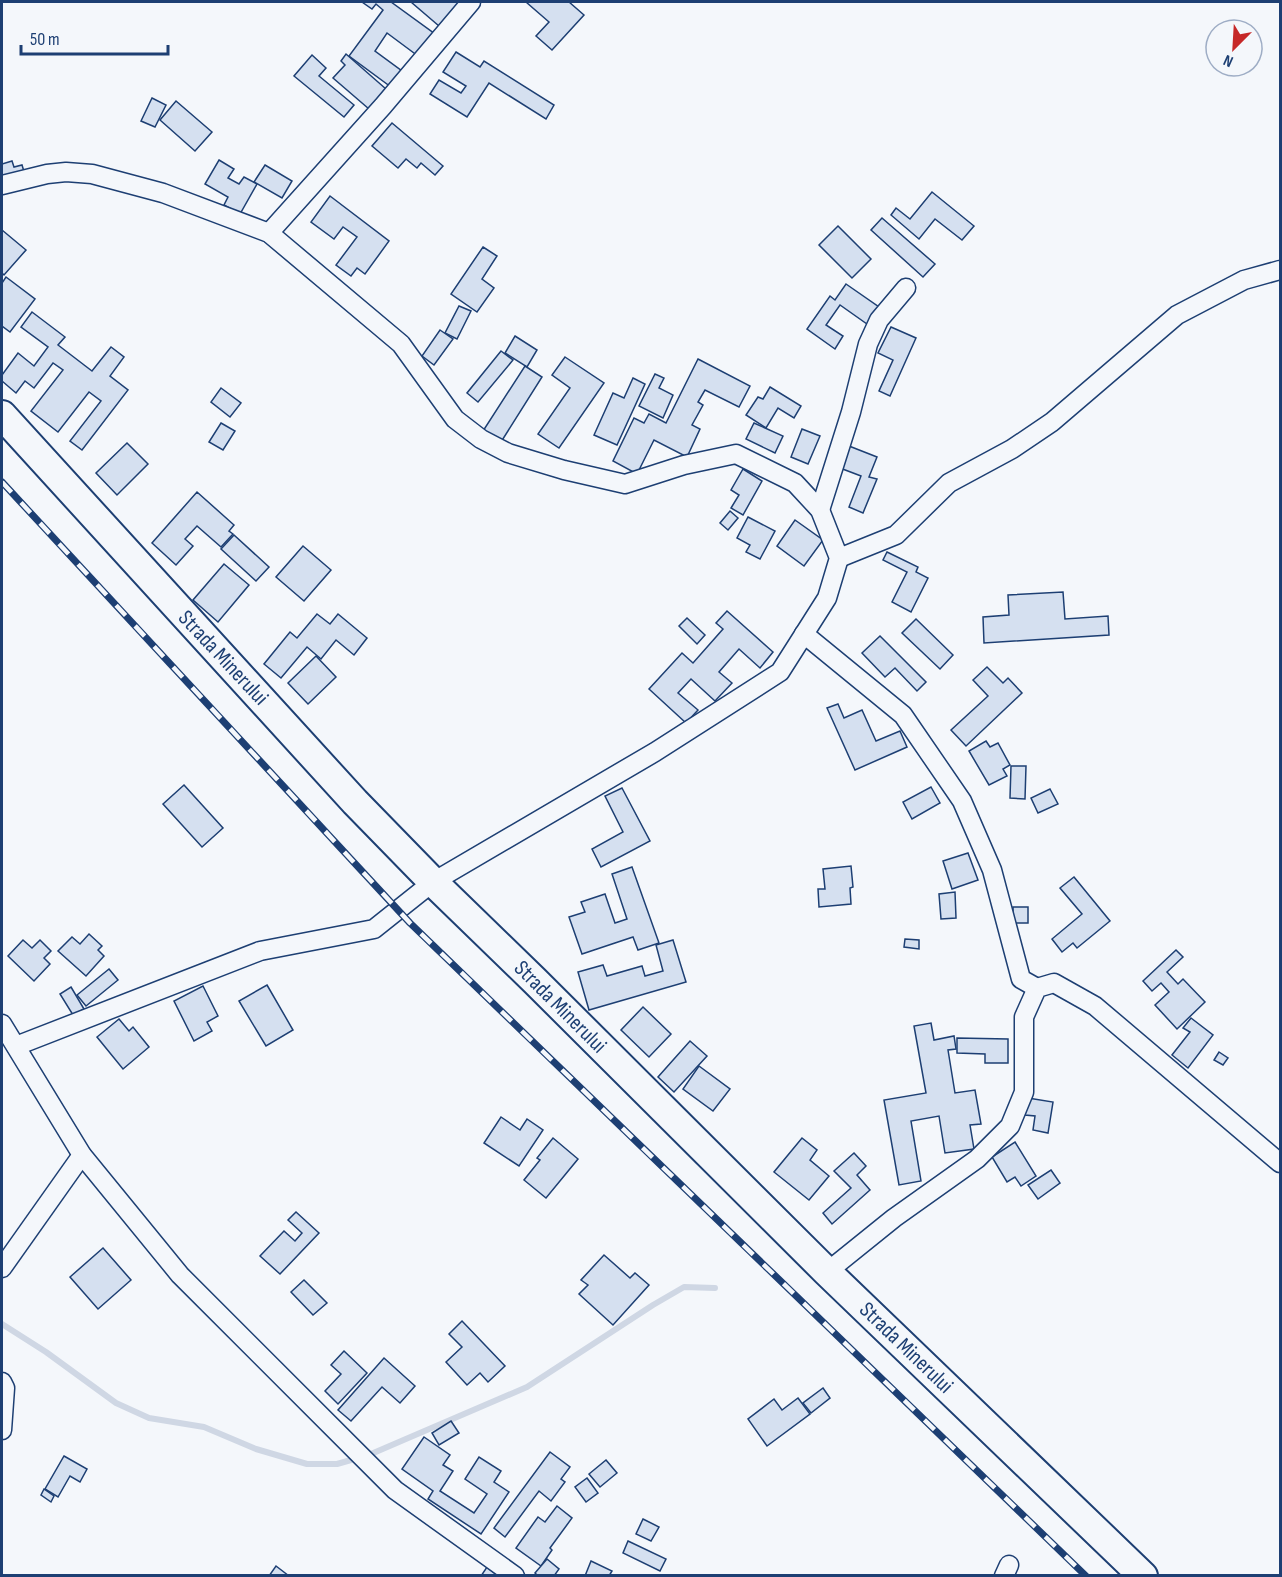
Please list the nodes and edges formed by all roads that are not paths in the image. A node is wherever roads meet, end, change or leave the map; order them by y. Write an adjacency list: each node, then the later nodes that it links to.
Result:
1 (471, 2): 3 (street)
2 (2, 185): 3 (street)
3 (269, 233): 7 (street)
4 (1281, 270): 8 (street)
5 (906, 288): 7 (street)
6 (2, 415): 10 (main road, Strada Minerului)
7 (820, 510): 8 (street)
8 (839, 558): 9 (street)
9 (804, 634): 10 (street); 11 (street)
10 (433, 882): 13 (street); 17 (main road, Strada Minerului)
11 (1037, 988): 15 (street); 17 (street)
12 (2, 1024): 13 (street)
13 (16, 1046): 14 (street)
14 (82, 1155): 16 (street); 20 (street)
15 (1281, 1163)
16 (2, 1268)
17 (827, 1272): 21 (main road, Strada Minerului)
18 (2, 1382): 19 (street)
19 (2, 1430)
20 (515, 1575)
21 (1143, 1575)

